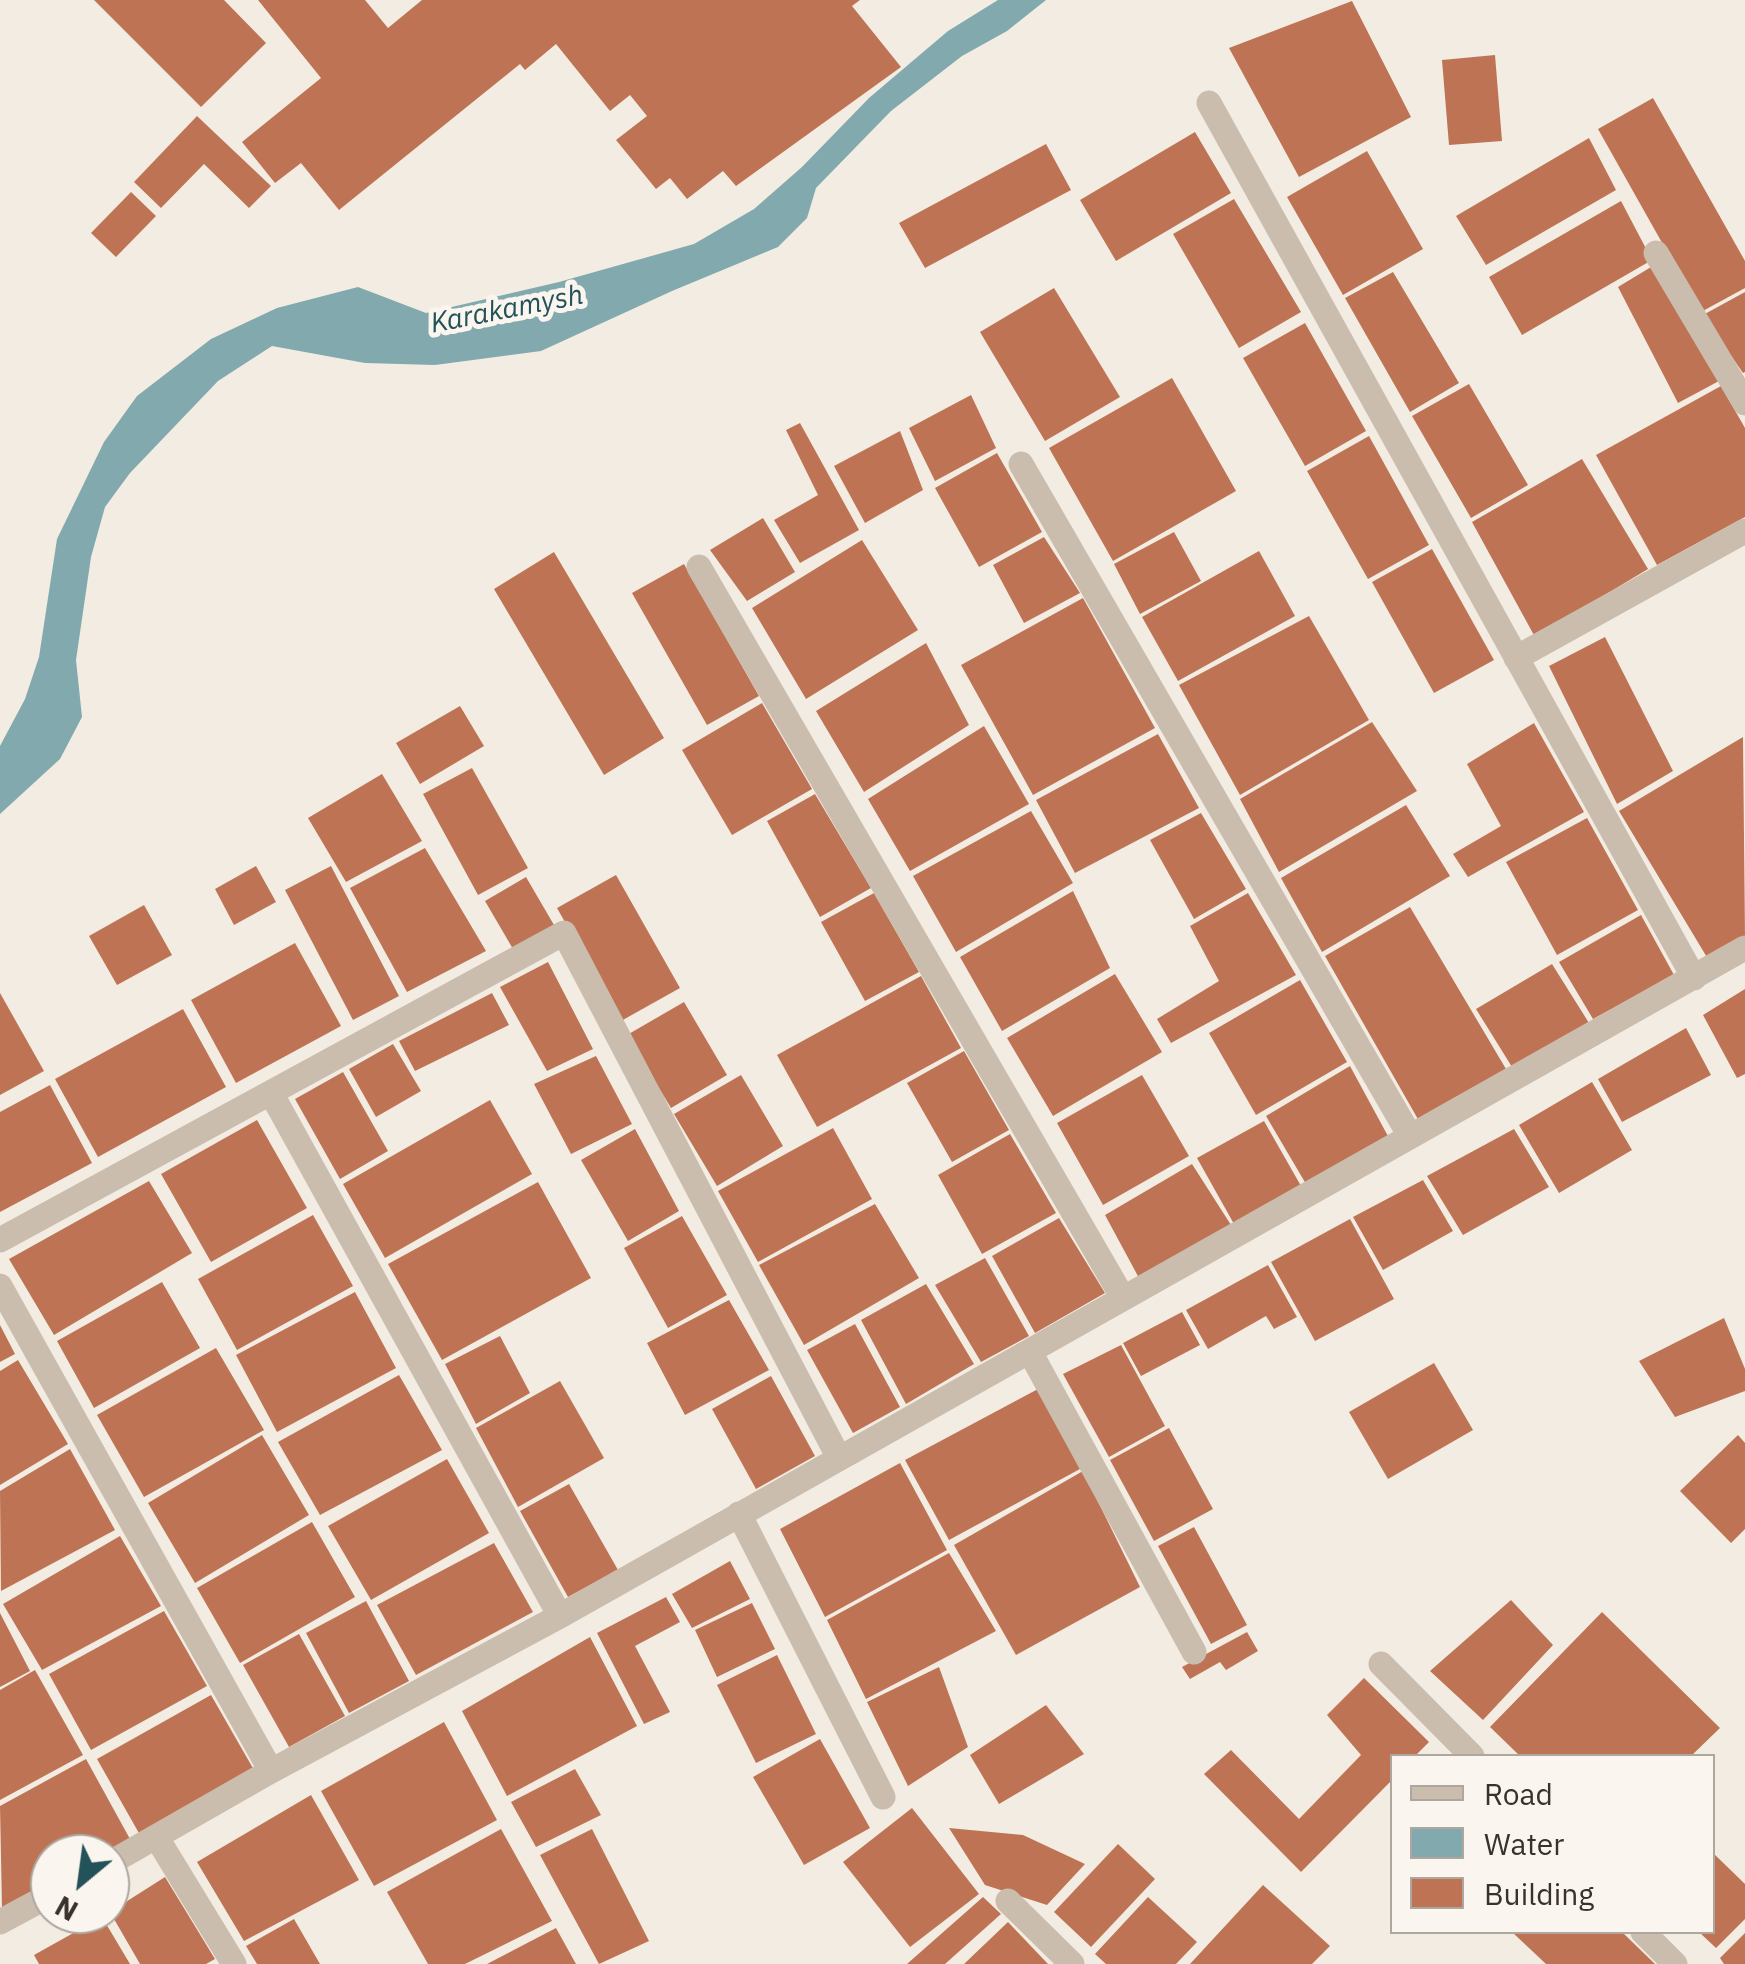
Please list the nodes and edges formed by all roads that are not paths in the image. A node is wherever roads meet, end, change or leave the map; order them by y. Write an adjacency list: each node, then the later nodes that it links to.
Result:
1 (1210, 103): 7 (street)
2 (1656, 253): 3 (street)
3 (1745, 403)
4 (1021, 464): 11 (street)
5 (1745, 531): 7 (street)
6 (699, 567): 14 (street)
7 (1516, 658): 9 (street)
8 (1745, 948): 9 (street)
9 (1694, 978): 11 (street)
10 (271, 1092): 12 (street); 16 (street); 18 (street)
11 (1410, 1136): 14 (street)
12 (0, 1240)
13 (0, 1286): 22 (street)
14 (1123, 1298): 15 (street)
15 (1030, 1352): 16 (street); 19 (street)
16 (839, 1458): 17 (street)
17 (738, 1514): 18 (street); 23 (street)
18 (560, 1616): 22 (street)
19 (1194, 1652)
20 (1381, 1664): 21 (street)
21 (1470, 1754)
22 (271, 1771): 24 (street)
23 (883, 1797)
24 (157, 1838): 25 (street); 30 (street)
25 (130, 1852)
26 (1008, 1901): 31 (street)
27 (30, 1906): 28 (street)
28 (0, 1922)
29 (1645, 1934): 32 (street)
30 (234, 1964)
31 (1072, 1964)
32 (1675, 1964)

